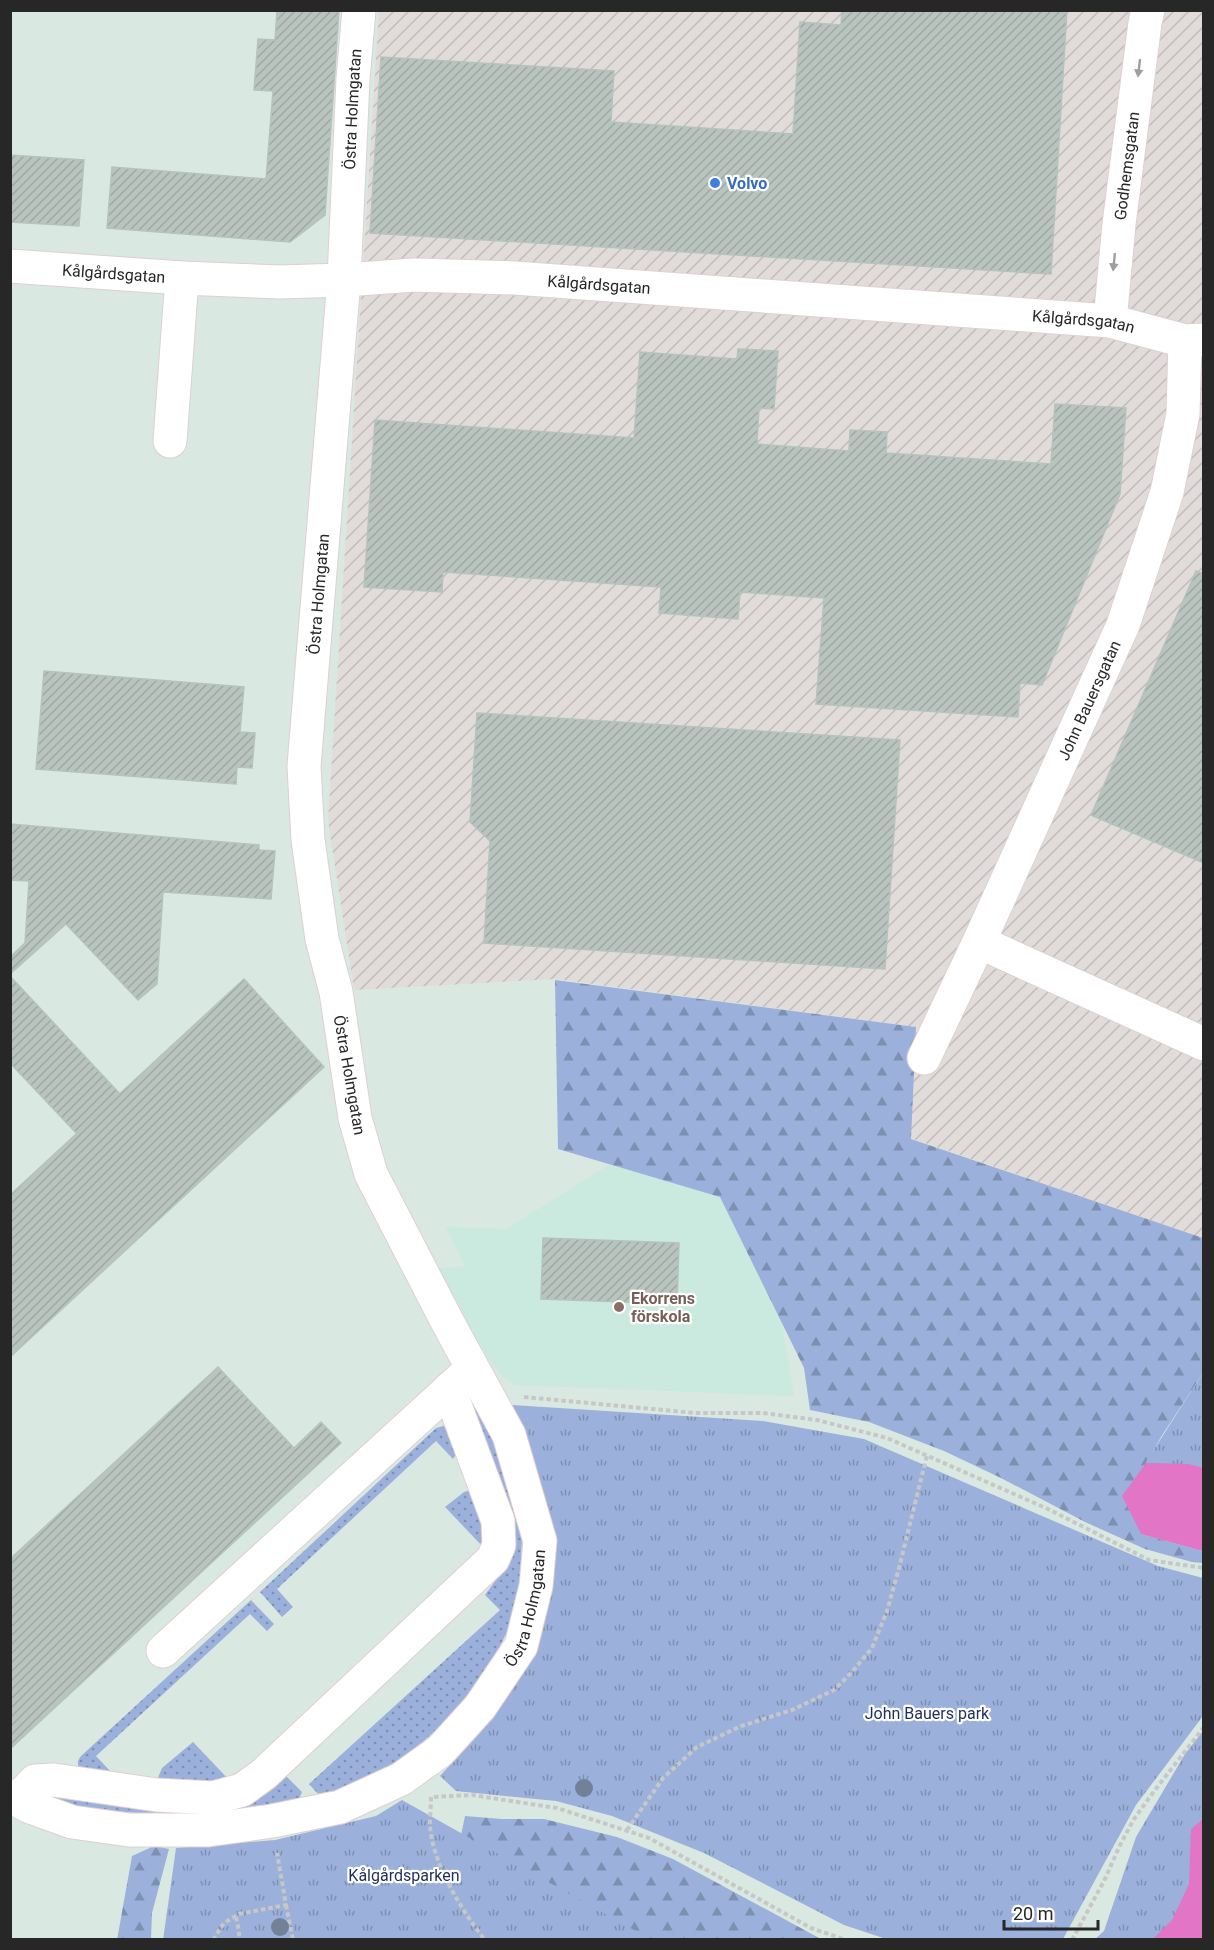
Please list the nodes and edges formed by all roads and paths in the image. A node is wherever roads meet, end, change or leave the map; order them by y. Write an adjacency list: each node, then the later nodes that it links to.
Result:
1 (359, 10): 5 (street, Östra Holmgatan)
2 (1148, 10): 6 (street, Godhemsgatan, one-way to 6)
3 (10, 266): 4 (street, Kålgårdsgatan)
4 (183, 278): 5 (street, Kålgårdsgatan); 8 (street)
5 (344, 280): 6 (street, Kålgårdsgatan); 12 (street, Östra Holmgatan)
6 (1110, 321): 7 (street, Kålgårdsgatan)
7 (1194, 340): 9 (street, John Bauersgatan)
8 (170, 441)
9 (979, 942): 10 (street); 11 (street, John Bauersgatan)
10 (1203, 1044)
11 (924, 1058)
12 (470, 1384): 13 (path); 15 (street); 17 (street, Östra Holmgatan); 19 (street)
13 (927, 1455): 14 (path); 21 (path)
14 (1203, 1568)
15 (163, 1650)
16 (1203, 1727): 29 (path)
17 (401, 1779): 18 (path); 20 (street, Östra Holmgatan)
18 (431, 1797): 21 (path); 27 (path)
19 (18, 1801): 20 (street, Östra Holmgatan)
20 (272, 1821): 22 (path)
21 (627, 1830): 28 (path)
22 (286, 1905): 23 (path); 26 (path)
23 (236, 1917): 24 (path); 25 (path)
24 (213, 1940)
25 (239, 1940)
26 (293, 1940)
27 (485, 1940)
28 (846, 1940)
29 (1072, 1940)

